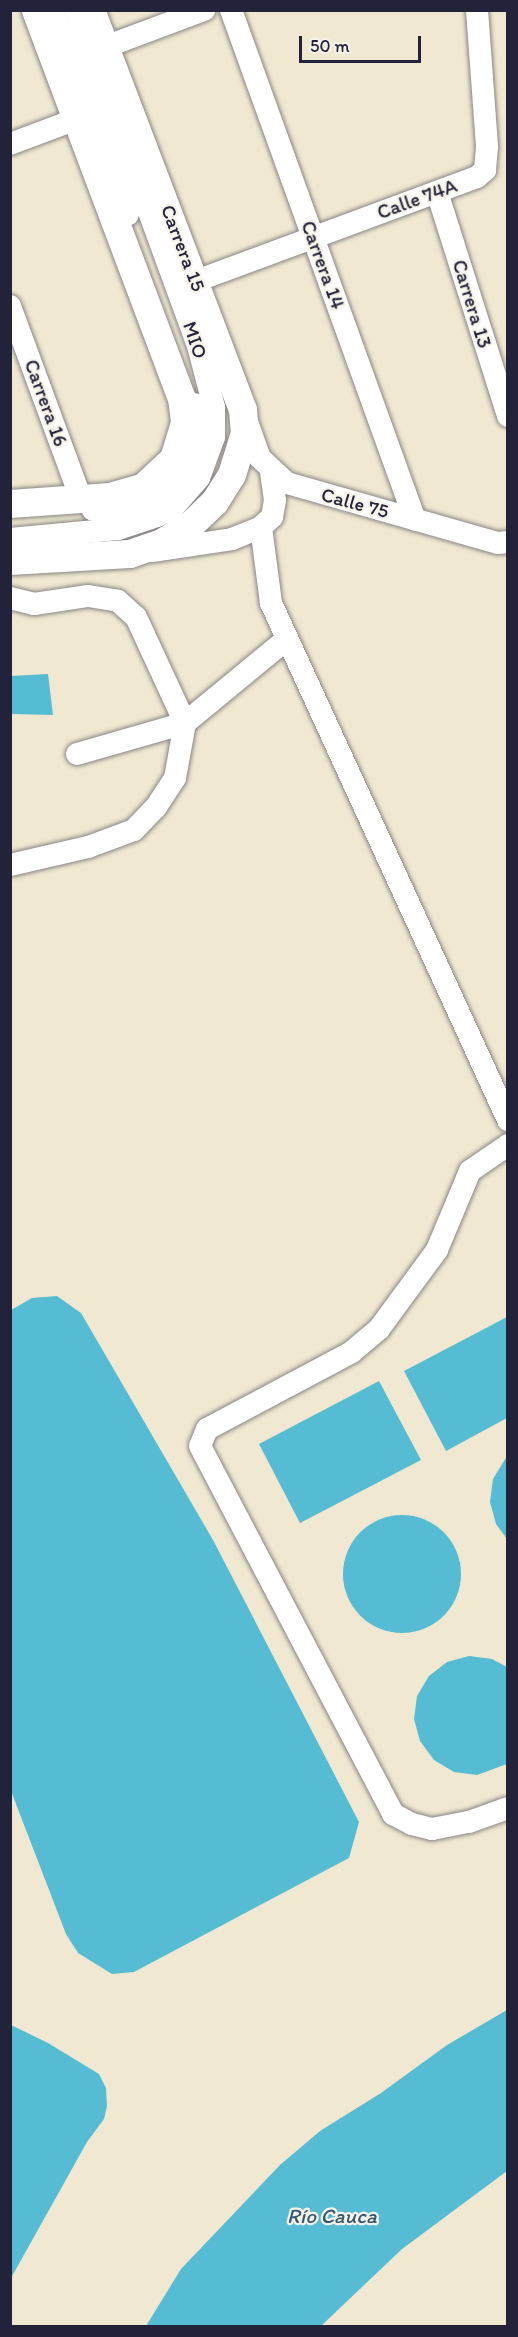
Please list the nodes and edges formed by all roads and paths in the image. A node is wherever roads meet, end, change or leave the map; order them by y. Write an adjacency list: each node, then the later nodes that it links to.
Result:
1 (36, 10): 9 (main road)
2 (52, 10): 20 (street, MIO)
3 (75, 10): 23 (street, MIO)
4 (91, 10): 8 (main road, Carrera 15)
5 (204, 10): 8 (street)
6 (231, 10): 12 (street, Carrera 14)
7 (477, 10): 11 (street, Calle 74A)
8 (105, 47): 13 (main road, Carrera 15)
9 (77, 119): 10 (street); 18 (main road)
10 (10, 144)
11 (437, 192): 12 (street, Calle 74A); 16 (street, Carrera 13)
12 (313, 236): 13 (street, Calle 74A); 21 (street, Carrera 14)
13 (196, 281): 15 (main road, Carrera 15)
14 (10, 306): 18 (street, Carrera 16)
15 (243, 410): 17 (street); 25 (main road, Carrera 15)
16 (507, 416)
17 (271, 472): 21 (street, Calle 75); 22 (street)
18 (81, 499): 19 (main road)
19 (10, 504)
20 (10, 516)
21 (415, 520): 24 (street, Calle 75)
22 (261, 527): 25 (street); 28 (street)
23 (10, 539)
24 (507, 542)
25 (130, 554): 26 (main road)
26 (10, 561)
27 (10, 598): 29 (street)
28 (286, 639): 29 (street); 32 (street)
29 (185, 723): 30 (street); 31 (street)
30 (77, 754)
31 (10, 865)
32 (507, 1120)
33 (507, 1144): 34 (street)
34 (507, 1808)

